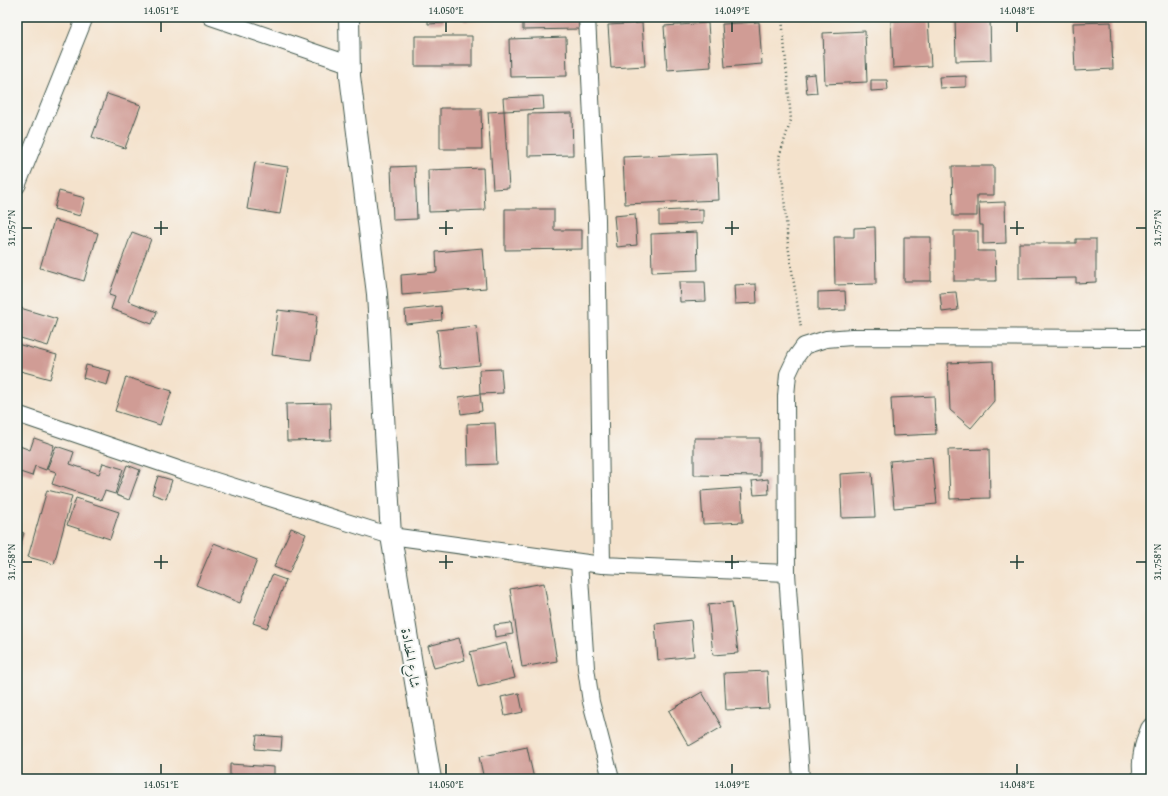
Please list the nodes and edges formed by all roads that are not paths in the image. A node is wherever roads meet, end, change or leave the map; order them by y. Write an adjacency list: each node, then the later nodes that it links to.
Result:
1 (85, 17): 6 (street)
2 (211, 17): 5 (street)
3 (349, 17): 5 (street, شارع الحدادة)
4 (587, 17): 11 (street)
5 (349, 64): 9 (street, شارع الحدادة)
6 (17, 186)
7 (1151, 338): 12 (street)
8 (17, 414): 9 (street)
9 (391, 536): 10 (street); 14 (street, شارع الحدادة)
10 (579, 562): 11 (street); 15 (street)
11 (602, 566): 12 (street)
12 (787, 573): 16 (street)
13 (1151, 729): 17 (street)
14 (431, 779)
15 (611, 779)
16 (801, 779)
17 (1144, 779)

